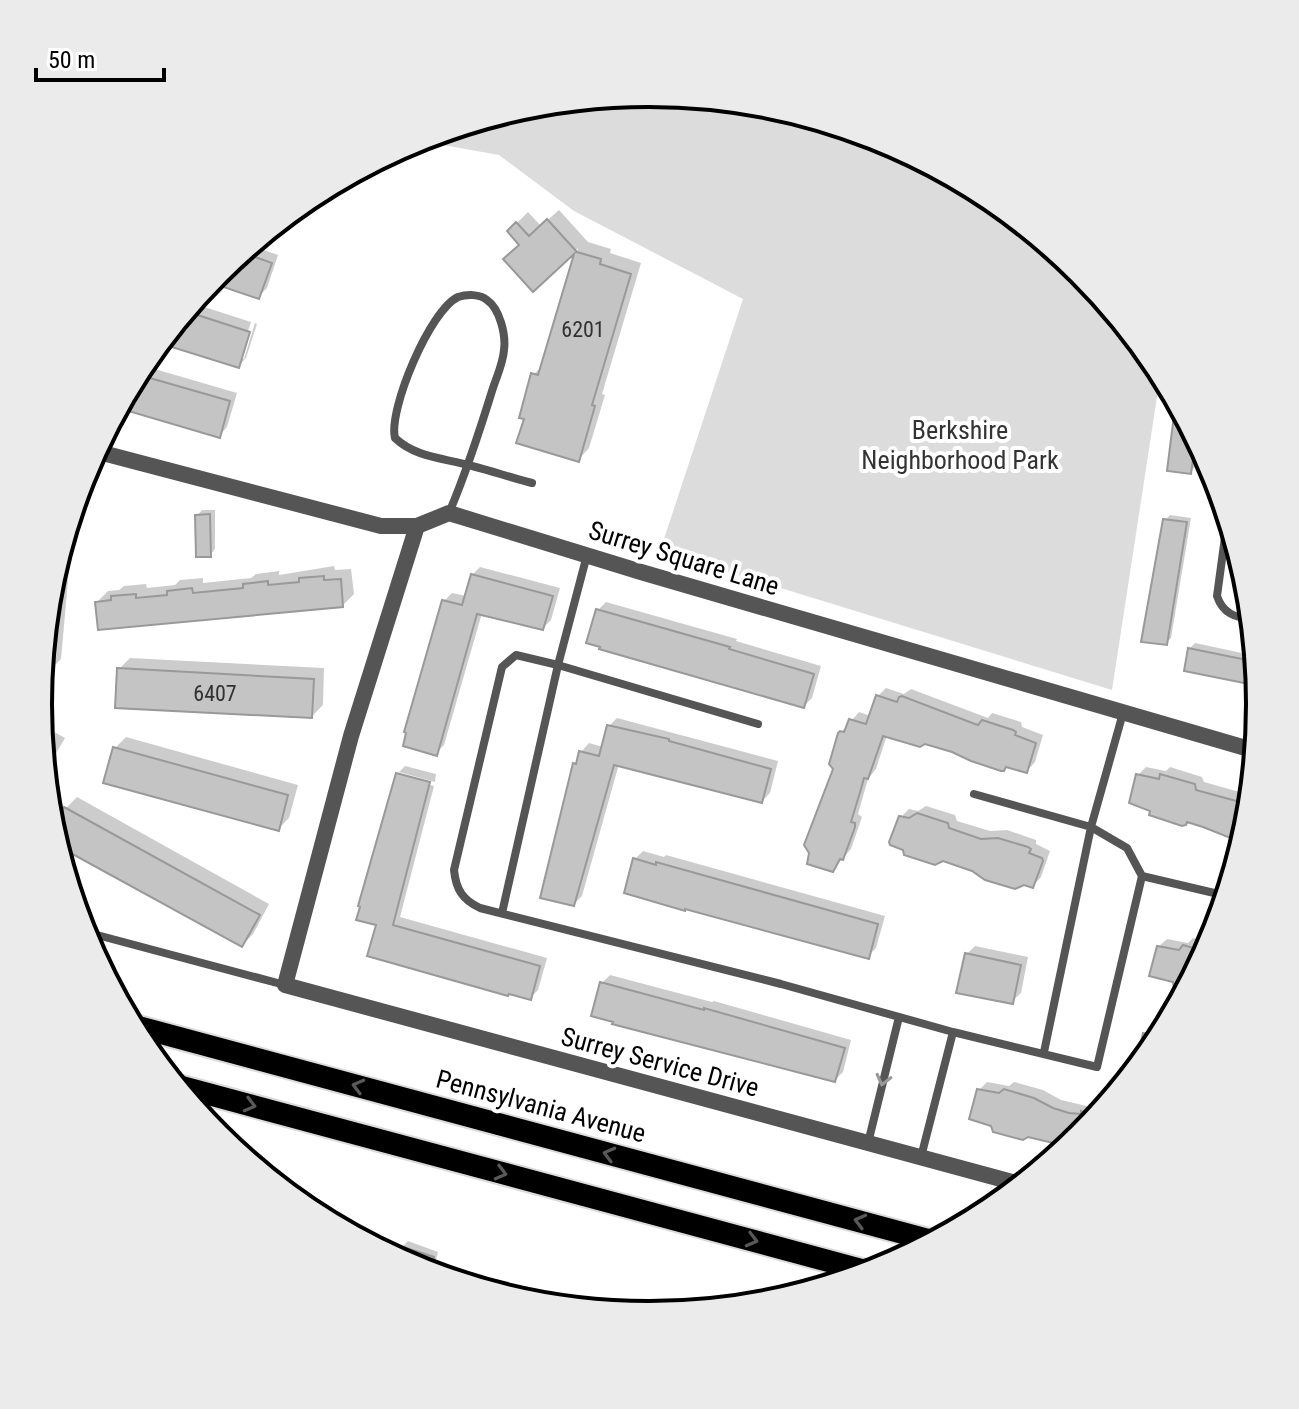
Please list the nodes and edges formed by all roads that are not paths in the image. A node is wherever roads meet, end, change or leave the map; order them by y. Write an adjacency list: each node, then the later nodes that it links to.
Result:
1 (107, 454): 5 (street)
2 (470, 465): 2 (lane); 3 (lane); 4 (lane)
3 (532, 483)
4 (449, 513): 5 (street); 7 (street, Surrey Square Lane)
5 (417, 526): 19 (street)
6 (1224, 542): 8 (lane)
7 (587, 555): 9 (lane); 10 (street, Surrey Square Lane)
8 (1241, 617)
9 (558, 665): 11 (lane); 17 (lane); 17 (lane)
10 (1123, 713): 12 (street, Surrey Square Lane); 14 (lane)
11 (758, 724)
12 (1246, 748)
13 (974, 794): 14 (lane)
14 (1091, 827): 15 (lane); 23 (lane)
15 (1142, 876): 16 (lane); 23 (lane)
16 (1216, 893)
17 (502, 913): 20 (lane)
18 (98, 935): 19 (lane)
19 (285, 985): 25 (street, Surrey Service Drive)
20 (899, 1017): 22 (lane); 25 (lane, one-way to 25)
21 (149, 1030): 28 (highway, Pennsylvania Avenue, one-way to 21)
22 (953, 1032): 23 (lane); 26 (lane)
23 (1044, 1052)
24 (193, 1090): 29 (highway, one-way to 29)
25 (868, 1143): 26 (street, Surrey Service Drive)
26 (921, 1158): 27 (street, Surrey Service Drive)
27 (1009, 1181)
28 (919, 1237)
29 (850, 1267)

